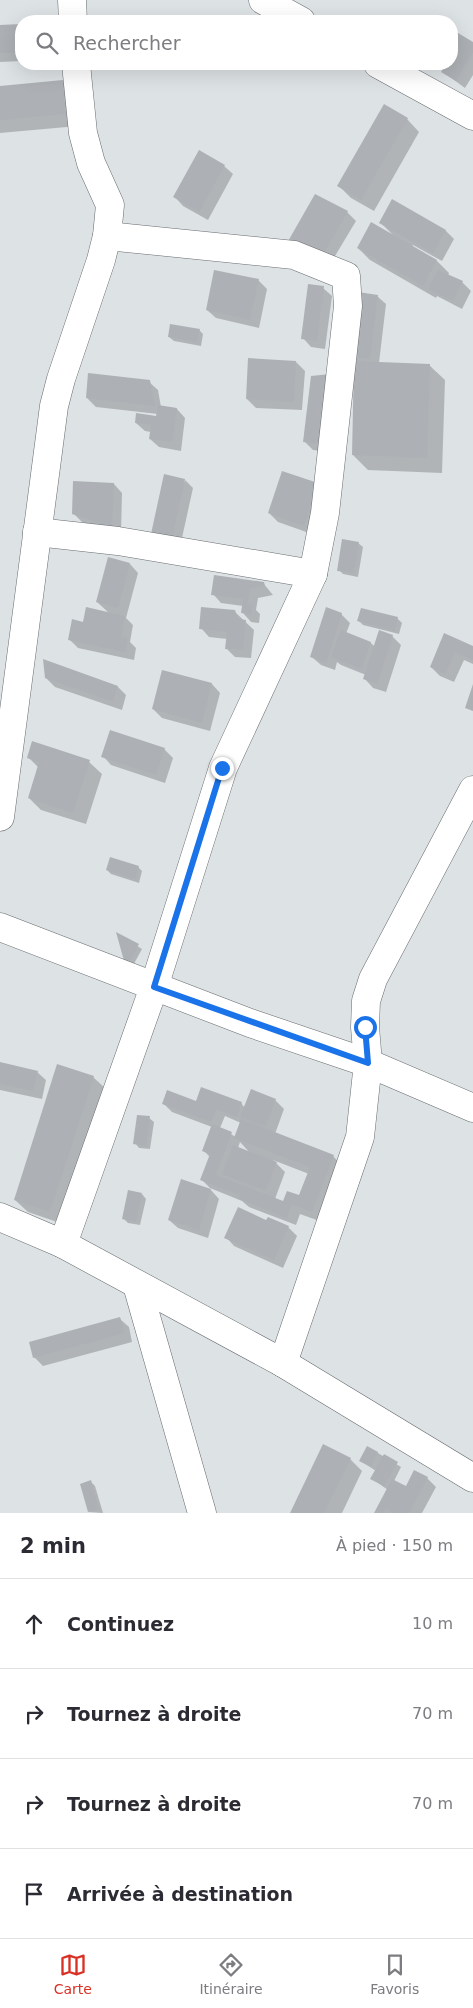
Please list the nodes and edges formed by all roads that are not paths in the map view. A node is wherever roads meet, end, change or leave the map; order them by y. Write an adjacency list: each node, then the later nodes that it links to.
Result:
1 (72, 0): 3 (street)
2 (263, 0): 4 (street)
3 (73, 15)
4 (290, 15)
5 (77, 70): 8 (street)
6 (389, 70): 7 (street)
7 (473, 116)
8 (107, 236): 9 (street); 10 (street)
9 (37, 532): 10 (street); 12 (street)
10 (313, 574): 14 (street)
11 (473, 790): 15 (street)
12 (0, 817)
13 (0, 927): 14 (street)
14 (154, 987): 15 (street); 18 (street)
15 (368, 1063): 16 (street); 20 (street)
16 (473, 1108)
17 (0, 1217): 18 (street)
18 (63, 1244): 19 (street)
19 (137, 1284): 20 (street); 22 (street)
20 (283, 1363): 21 (street)
21 (473, 1478)
22 (202, 1513)

